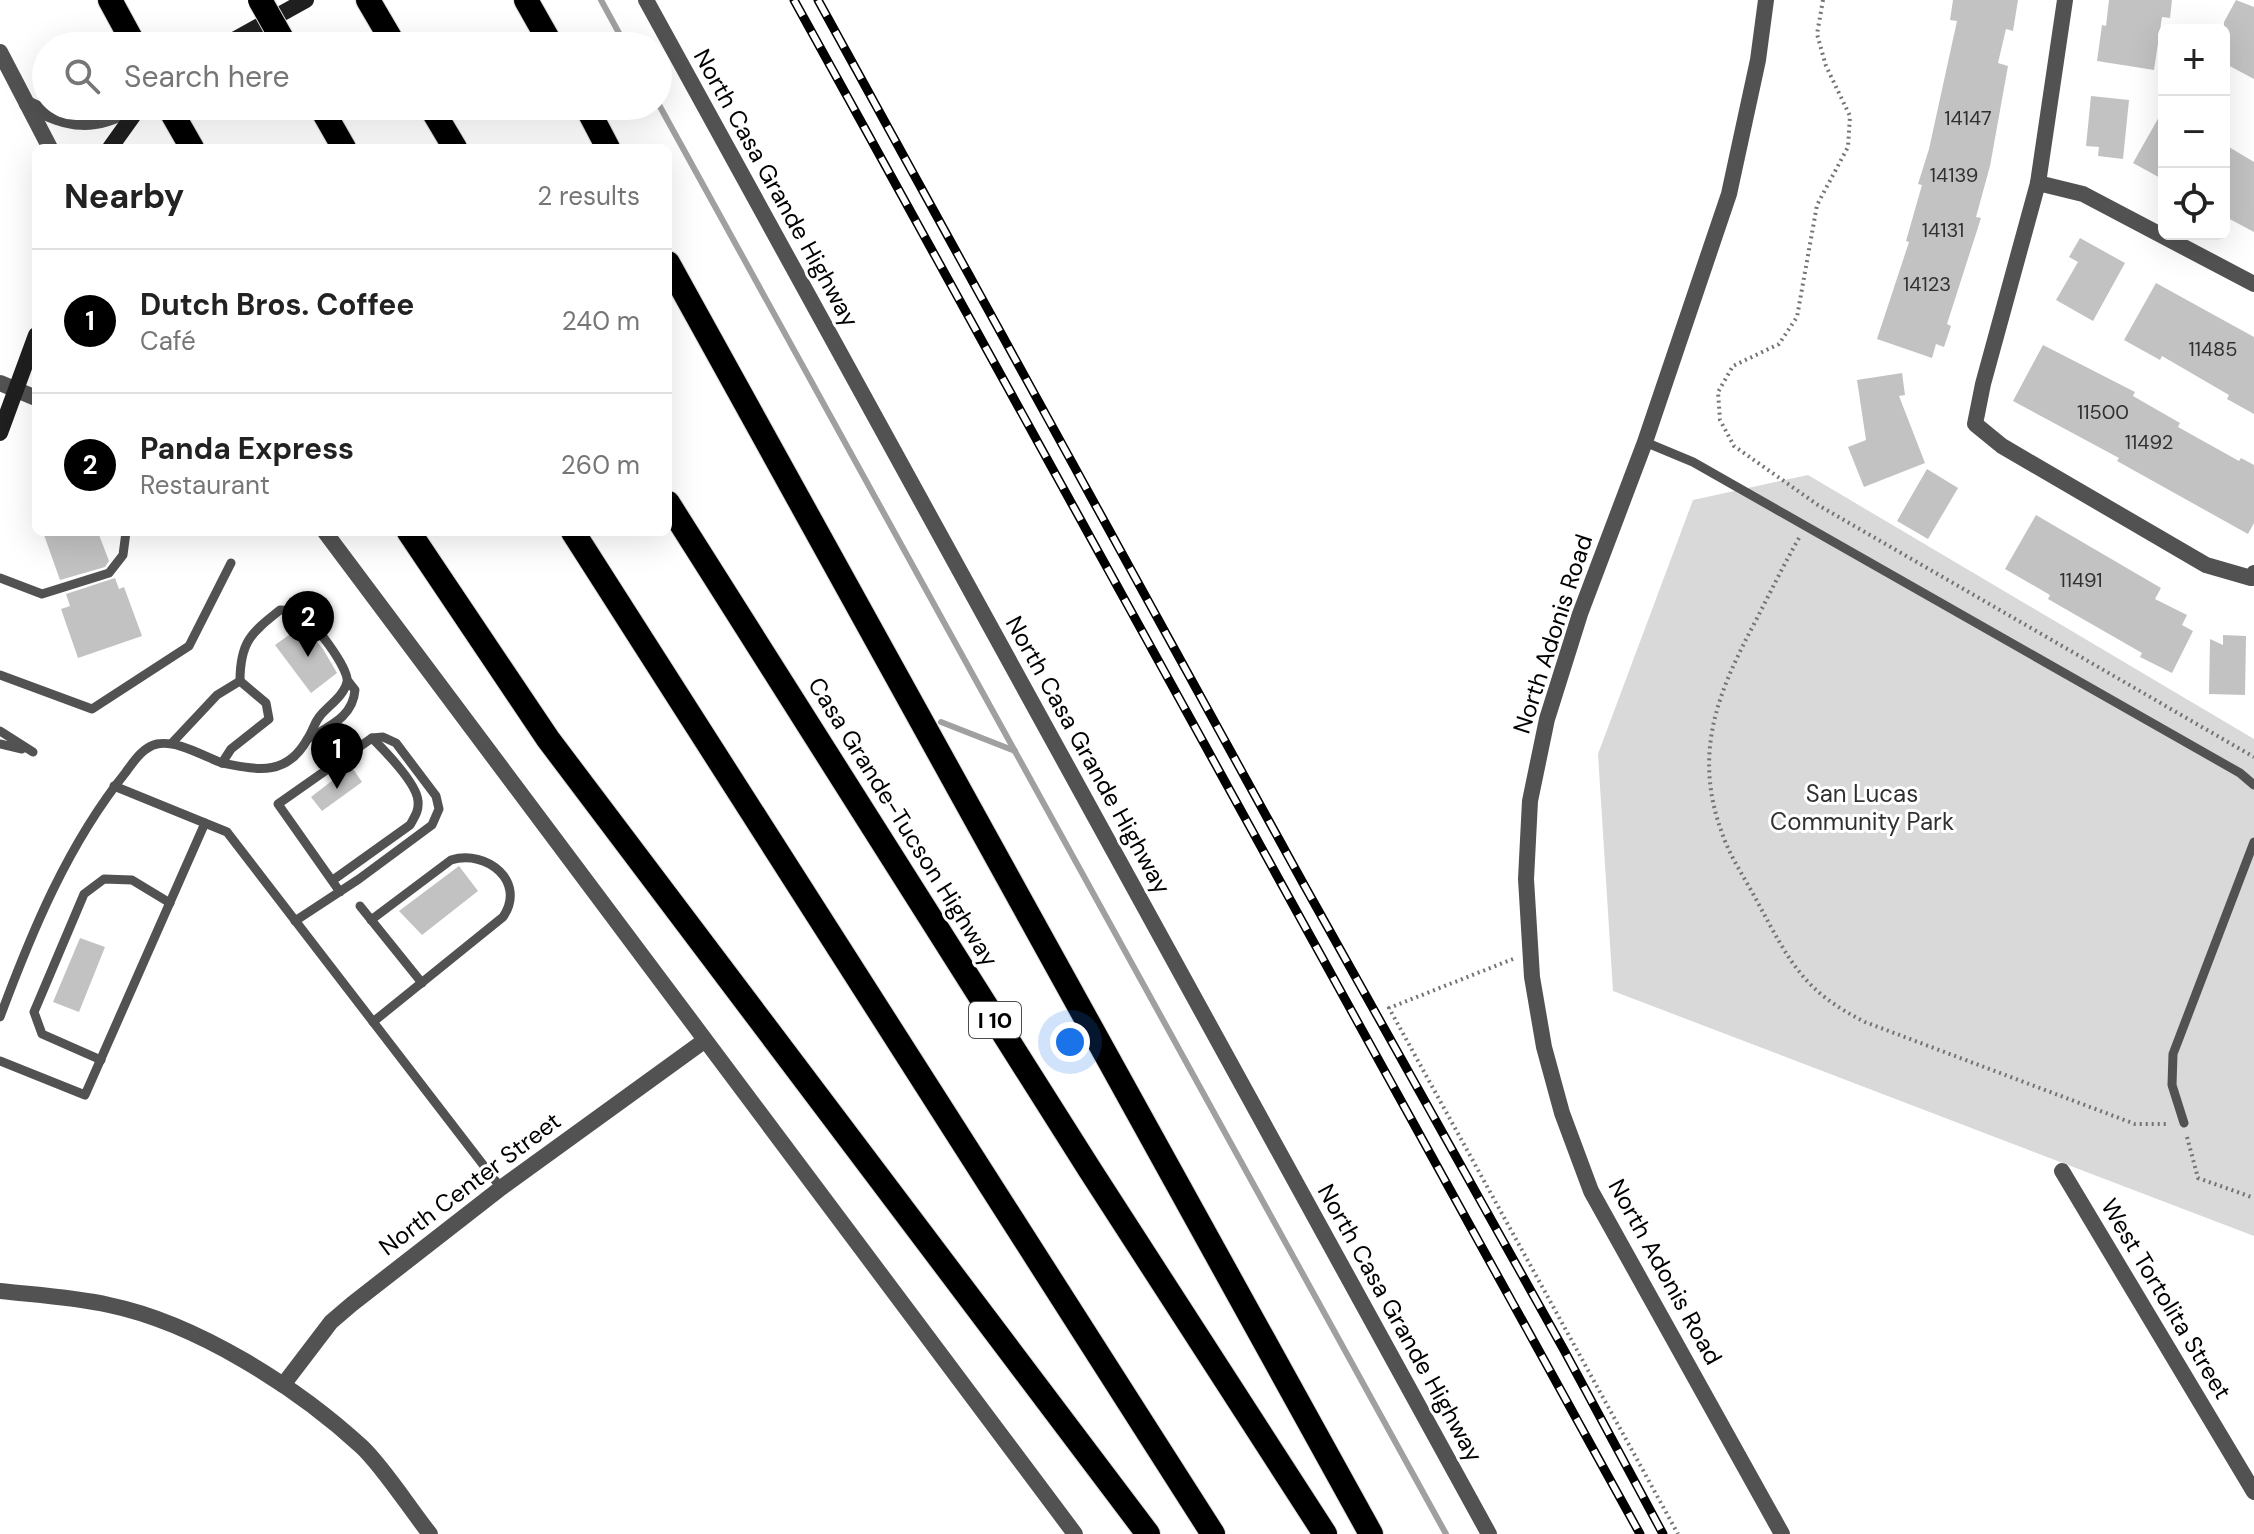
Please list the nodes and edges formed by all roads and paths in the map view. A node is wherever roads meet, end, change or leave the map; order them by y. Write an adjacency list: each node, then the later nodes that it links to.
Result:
1 (110, 0): 10 (highway)
2 (260, 0): 12 (highway, bridge)
3 (306, 0): 11 (main road)
4 (368, 0): 13 (highway)
5 (526, 0): 14 (highway)
6 (648, 0): 15 (street, North Casa Grande Highway)
7 (1766, 0): 43 (street, North Adonis Road)
8 (1823, 0): 44 (path)
9 (2065, 0): 35 (street)
10 (127, 32)
11 (248, 32)
12 (278, 32)
13 (387, 32)
14 (544, 32)
15 (663, 32)
16 (672, 49): 94 (street, North Casa Grande Highway)
17 (0, 52): 18 (street)
18 (27, 104): 19 (street); 20 (street)
19 (32, 106)
20 (32, 114)
21 (35, 120): 29 (street)
22 (64, 120): 23 (street)
23 (103, 120)
24 (129, 120): 30 (main road)
25 (176, 120): 31 (highway)
26 (328, 120): 32 (highway)
27 (438, 120): 33 (highway)
28 (593, 120): 34 (highway)
29 (48, 144)
30 (113, 144)
31 (190, 144)
32 (342, 144)
33 (453, 144)
34 (606, 144)
35 (2038, 183): 37 (street); 52 (street)
36 (672, 270): 93 (highway)
37 (2254, 284)
38 (32, 346): 40 (main road)
39 (0, 383): 40 (street)
40 (16, 390): 41 (street); 42 (main road)
41 (32, 396)
42 (0, 433)
43 (1645, 442): 46 (lane); 74 (street, North Adonis Road)
44 (1818, 505): 46 (path); 62 (path)
45 (672, 509): 92 (highway, Casa Grande-Tucson Highway / I 10)
46 (1806, 525): 64 (lane); 81 (path)
47 (125, 536): 53 (lane)
48 (328, 536): 78 (street)
49 (412, 536): 90 (highway)
50 (576, 536): 91 (highway)
51 (231, 563): 54 (lane)
52 (2252, 576)
53 (0, 578)
54 (0, 675)
55 (240, 681): 56 (lane); 61 (lane); 63 (lane)
56 (348, 681): 59 (lane); 59 (lane)
57 (0, 731): 60 (lane)
58 (372, 738): 68 (lane); 68 (lane); 69 (lane)
59 (308, 739): 63 (lane)
60 (0, 744)
61 (171, 744): 63 (lane); 65 (lane)
62 (2254, 757)
63 (222, 763)
64 (2254, 785)
65 (114, 786): 66 (lane); 76 (lane)
66 (205, 823): 70 (lane); 73 (lane)
67 (2254, 842): 81 (lane)
68 (333, 880): 69 (lane)
69 (340, 892): 73 (lane)
70 (170, 903): 79 (lane); 79 (lane)
71 (360, 906): 72 (lane)
72 (371, 920): 75 (lane); 75 (lane)
73 (295, 921): 77 (lane)
74 (1531, 952): 95 (path); 96 (street, North Adonis Road)
75 (422, 983): 77 (lane)
76 (0, 1017)
77 (373, 1022): 83 (lane)
78 (704, 1041): 83 (street, North Center Street); 89 (street)
79 (101, 1060): 80 (lane)
80 (0, 1061)
81 (2184, 1123): 84 (path)
82 (2062, 1171): 87 (street, West Tortolita Street)
83 (501, 1188): 86 (street, North Center Street)
84 (2254, 1198)
85 (0, 1291): 86 (street)
86 (283, 1385): 88 (street)
87 (2254, 1492)
88 (430, 1534)
89 (1075, 1534)
90 (1148, 1534)
91 (1213, 1534)
92 (1325, 1534)
93 (1371, 1534)
94 (1489, 1534)
95 (1678, 1534)
96 (1782, 1534)

